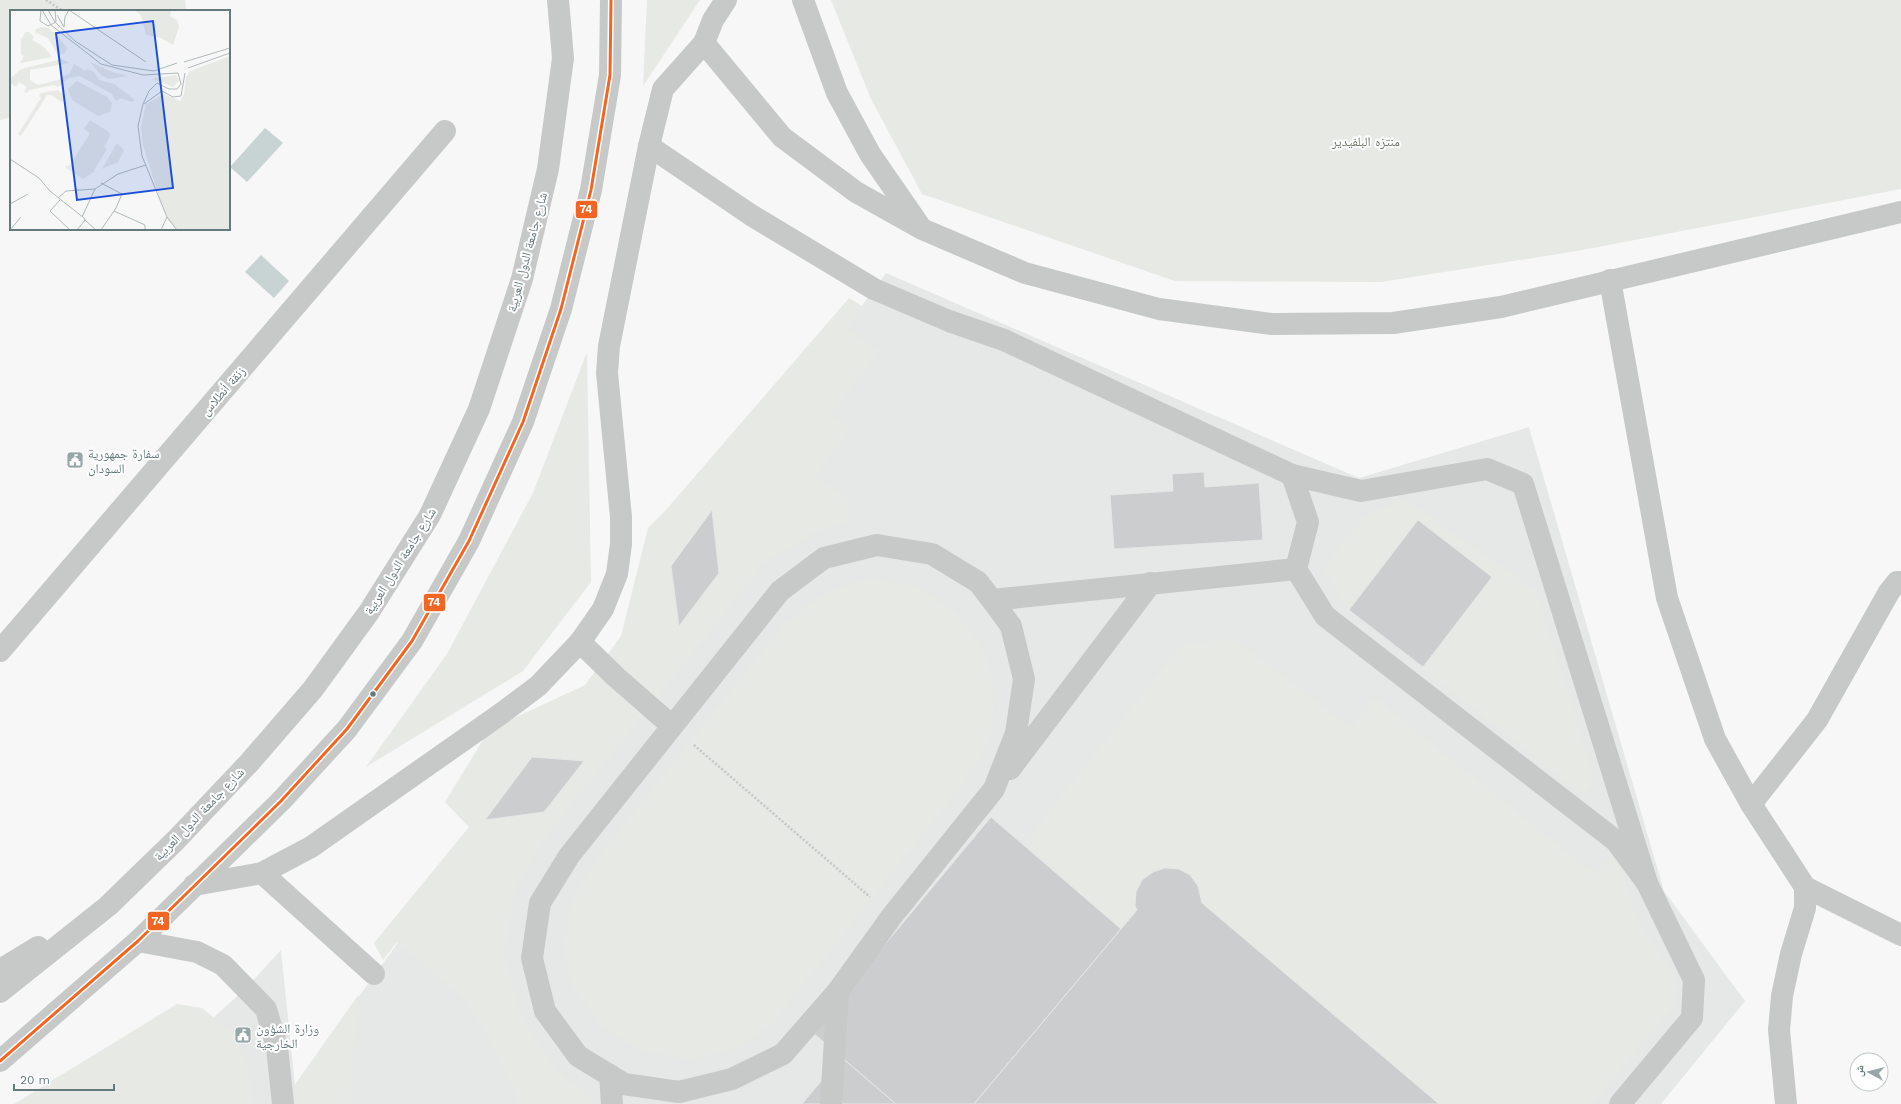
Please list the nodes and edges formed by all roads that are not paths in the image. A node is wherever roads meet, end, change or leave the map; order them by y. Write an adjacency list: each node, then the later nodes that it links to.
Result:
1 (558, 0): 25 (street, شارع جامعة الدول العربية)
2 (611, 0): 23 (street)
3 (726, 0): 5 (street)
4 (803, 0): 9 (street)
5 (704, 43): 7 (street); 9 (street)
6 (445, 130): 17 (street, زنقة أنطلاس)
7 (649, 146): 11 (street); 16 (street)
8 (1901, 212): 10 (street)
9 (922, 229): 10 (street)
10 (1610, 280): 20 (street)
11 (1292, 475): 12 (street); 22 (street)
12 (1296, 569): 14 (street); 22 (street)
13 (1901, 582): 20 (street)
14 (1151, 583): 15 (street); 19 (street)
15 (992, 600): 18 (street); 19 (street)
16 (580, 642): 18 (street); 21 (street)
17 (0, 651)
18 (672, 726): 33 (street)
19 (994, 789): 30 (street)
20 (1751, 804): 24 (street)
21 (262, 873): 23 (street); 29 (street)
22 (1647, 883): 37 (street)
23 (194, 885): 27 (street)
24 (1805, 887): 26 (street); 38 (street)
25 (108, 906): 28 (street); 31 (street, شارع جامعة الدول العربية)
26 (1901, 935)
27 (138, 941): 32 (street); 34 (street)
28 (0, 970)
29 (374, 974)
30 (838, 991): 33 (street); 36 (street)
31 (0, 992)
32 (0, 1061)
33 (610, 1075): 35 (street)
34 (283, 1104)
35 (612, 1104)
36 (831, 1104)
37 (1620, 1104)
38 (1786, 1104)

